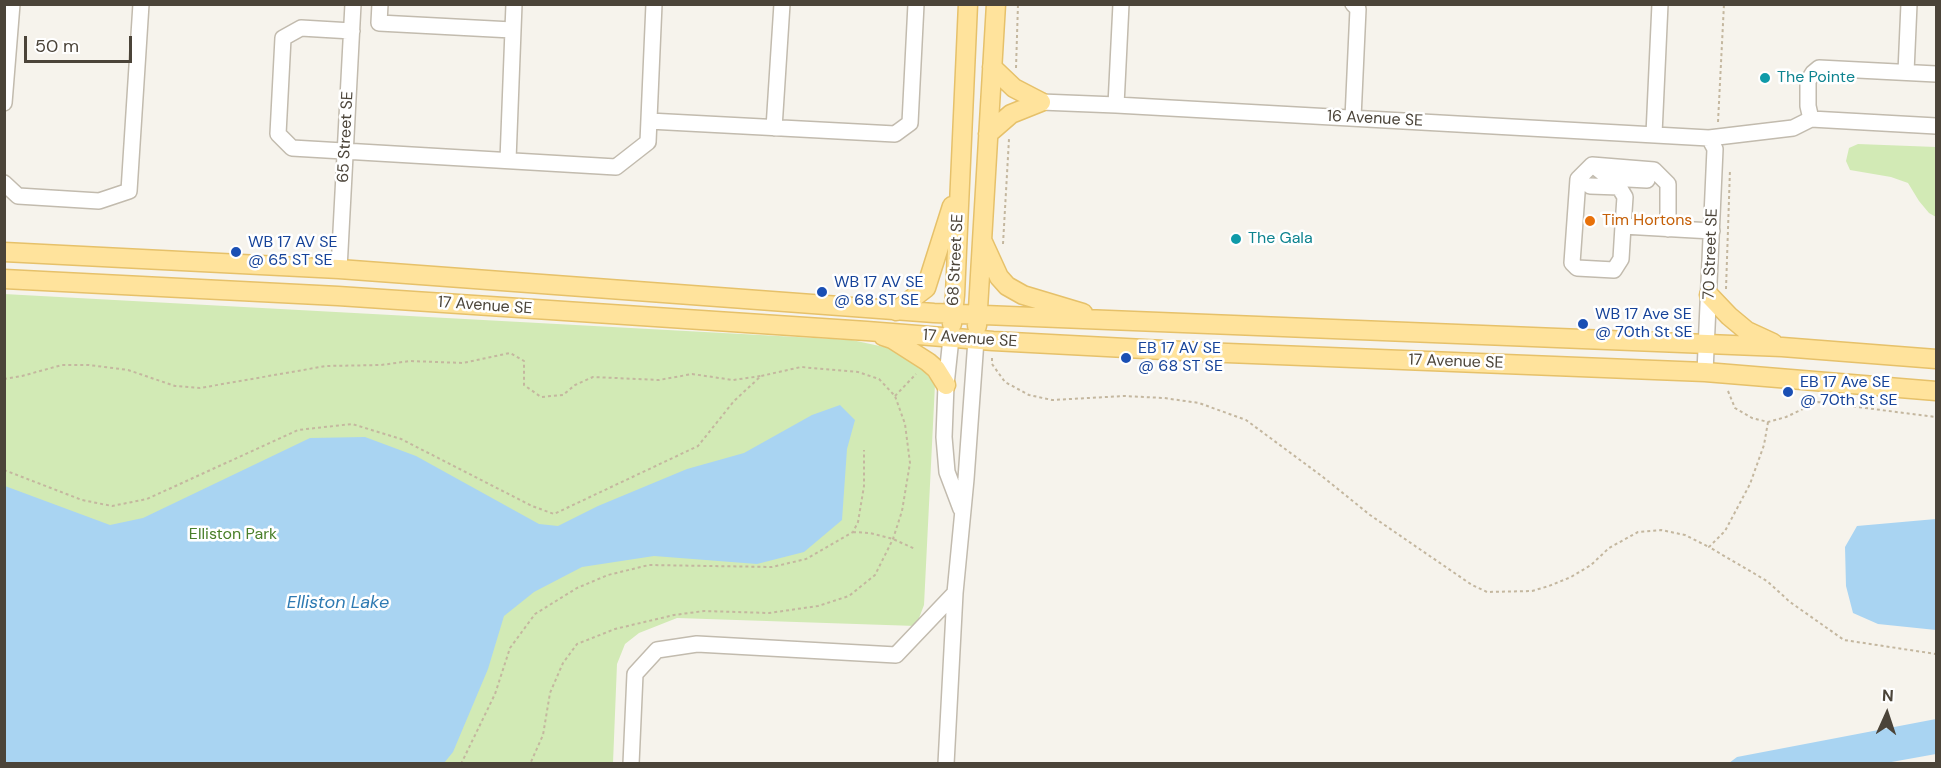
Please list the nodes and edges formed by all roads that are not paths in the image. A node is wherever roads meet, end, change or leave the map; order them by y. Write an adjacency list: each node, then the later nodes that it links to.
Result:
1 (12, 4): 21 (street)
2 (141, 4): 34 (street)
3 (353, 4): 16 (street, 65 Street SE)
4 (380, 4): 15 (street)
5 (514, 4): 15 (street)
6 (654, 4): 25 (street)
7 (783, 4): 27 (street)
8 (916, 4): 27 (street)
9 (968, 4): 33 (main road, 68 Street SE)
10 (996, 4): 17 (main road, 68 Street SE)
11 (1121, 4): 22 (street)
12 (1353, 4): 23 (street)
13 (1660, 4): 30 (street)
14 (1909, 4): 18 (street)
15 (513, 30): 32 (street)
16 (352, 31): 31 (street, 65 Street SE); 31 (street)
17 (992, 67): 20 (main road); 29 (main road, 68 Street SE)
18 (1906, 72): 19 (street); 24 (street)
19 (1936, 74)
20 (1041, 102): 22 (street, 16 Avenue SE); 29 (main road)
21 (4, 103)
22 (1116, 105): 23 (street, 16 Avenue SE)
23 (1353, 118): 30 (street, 16 Avenue SE)
24 (1812, 119): 26 (street); 28 (street, 16 Avenue SE)
25 (649, 121): 27 (street); 32 (street)
26 (1936, 126)
27 (774, 128)
28 (1713, 132): 30 (street, 16 Avenue SE); 38 (street, 70 Street SE)
29 (988, 134): 39 (main road, 68 Street SE)
30 (1654, 134)
31 (346, 153): 32 (street); 41 (street, 65 Street SE)
32 (508, 160)
33 (960, 178): 45 (main road); 46 (main road, 68 Street SE)
34 (4, 183)
35 (1590, 186): 36 (street)
36 (1623, 226): 37 (street); 37 (street)
37 (1668, 229): 38 (street)
38 (1712, 231): 43 (street, 70 Street SE)
39 (981, 238): 47 (main road, 68 Street SE); 48 (main road)
40 (4, 252): 41 (main road, 17 Avenue SE)
41 (339, 269): 44 (main road); 45 (main road, 17 Avenue SE)
42 (4, 279): 44 (main road, 17 Avenue SE)
43 (1718, 292): 52 (street, 70 Street SE); 53 (main road)
44 (338, 296): 49 (main road, 17 Avenue SE)
45 (896, 311): 46 (main road, 17 Avenue SE)
46 (953, 314): 47 (main road, 17 Avenue SE); 50 (main road, 68 Street SE)
47 (978, 315): 48 (main road, 17 Avenue SE); 51 (main road, 68 Street SE)
48 (1110, 321): 52 (main road, 17 Avenue SE)
49 (867, 331): 50 (main road, 17 Avenue SE); 56 (main road)
50 (951, 338): 51 (main road, 17 Avenue SE); 56 (street, 68 Street SE)
51 (976, 340): 55 (main road, 17 Avenue SE); 58 (street, 68 Street SE)
52 (1707, 344): 53 (main road, 17 Avenue SE); 55 (street, 70 Street SE)
53 (1782, 347): 54 (main road, 17 Avenue SE)
54 (1936, 358)
55 (1705, 372): 57 (main road, 17 Avenue SE)
56 (946, 385): 58 (street, 68 Street SE)
57 (1936, 391)
58 (962, 512): 59 (street, 68 Street SE)
59 (955, 593): 60 (street); 61 (street, 68 Street SE)
60 (631, 764)
61 (946, 764)

